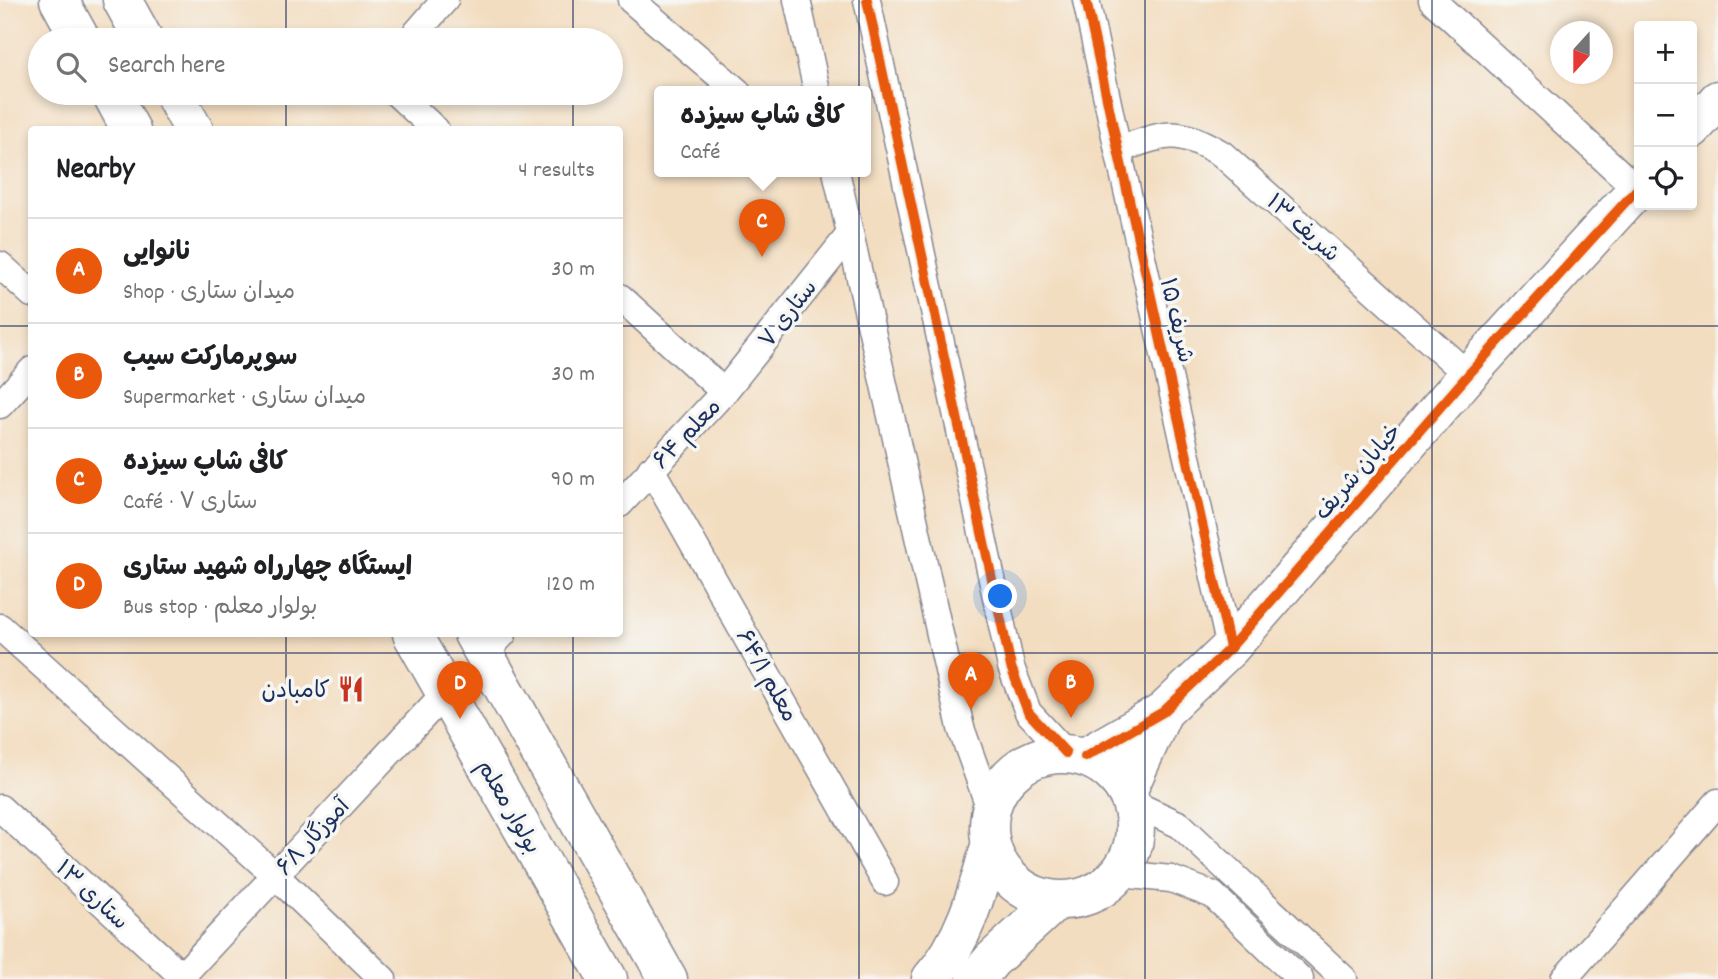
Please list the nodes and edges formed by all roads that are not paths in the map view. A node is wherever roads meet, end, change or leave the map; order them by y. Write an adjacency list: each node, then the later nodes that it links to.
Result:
1 (59, 0): 9 (street)
2 (122, 0): 10 (street)
3 (445, 0): 11 (street)
4 (631, 0): 12 (street)
5 (797, 0): 13 (street)
6 (867, 0): 42 (street)
7 (1086, 0): 22 (street, شریف ۱۵)
8 (1432, 0): 24 (street)
9 (74, 28)
10 (137, 28)
11 (420, 28)
12 (731, 86)
13 (816, 86)
14 (1718, 100): 18 (street)
15 (117, 105): 19 (street)
16 (180, 105): 20 (street)
17 (409, 105): 21 (street)
18 (1697, 123)
19 (129, 126)
20 (192, 126)
21 (432, 126)
22 (1118, 150): 31 (street, شریف ۱۳); 39 (street, شریف ۱۵)
23 (836, 177): 26 (street)
24 (1634, 184)
25 (1634, 192): 31 (street, خیابان شریف)
26 (850, 234): 32 (street, ستاری ۷); 45 (street)
27 (0, 265): 28 (street)
28 (28, 290)
29 (623, 300): 32 (street)
30 (28, 374): 33 (street)
31 (1468, 375): 39 (street, خیابان شریف)
32 (724, 392): 34 (street, معلم ۶۴)
33 (0, 405)
34 (651, 469): 35 (street, معلم ۶۴); 50 (street, معلم ۶۴/۱)
35 (623, 501)
36 (0, 627): 49 (street)
37 (414, 637): 40 (street, بولوار معلم)
38 (487, 640): 55 (street)
39 (1230, 648): 41 (street, خیابان شریف)
40 (445, 694): 49 (street, آموزگار ۶۸); 54 (street, بولوار معلم)
41 (1163, 712): 42 (street, خیابان شریف); 43 (street, خیابان شریف)
42 (1075, 755): 43 (street); 45 (street)
43 (1130, 797): 48 (street); 59 (street)
44 (0, 808): 52 (street, ستاری ۱۳)
45 (990, 808): 47 (street)
46 (1715, 812): 60 (street)
47 (990, 846): 51 (street); 56 (street)
48 (1120, 874): 51 (street); 58 (street)
49 (276, 876): 52 (street, آموزگار ۶۸); 53 (street)
50 (885, 882)
51 (1056, 901): 57 (street)
52 (182, 978)
53 (383, 979)
54 (608, 979)
55 (668, 979)
56 (931, 979)
57 (976, 979)
58 (1300, 979)
59 (1344, 979)
60 (1564, 979)

